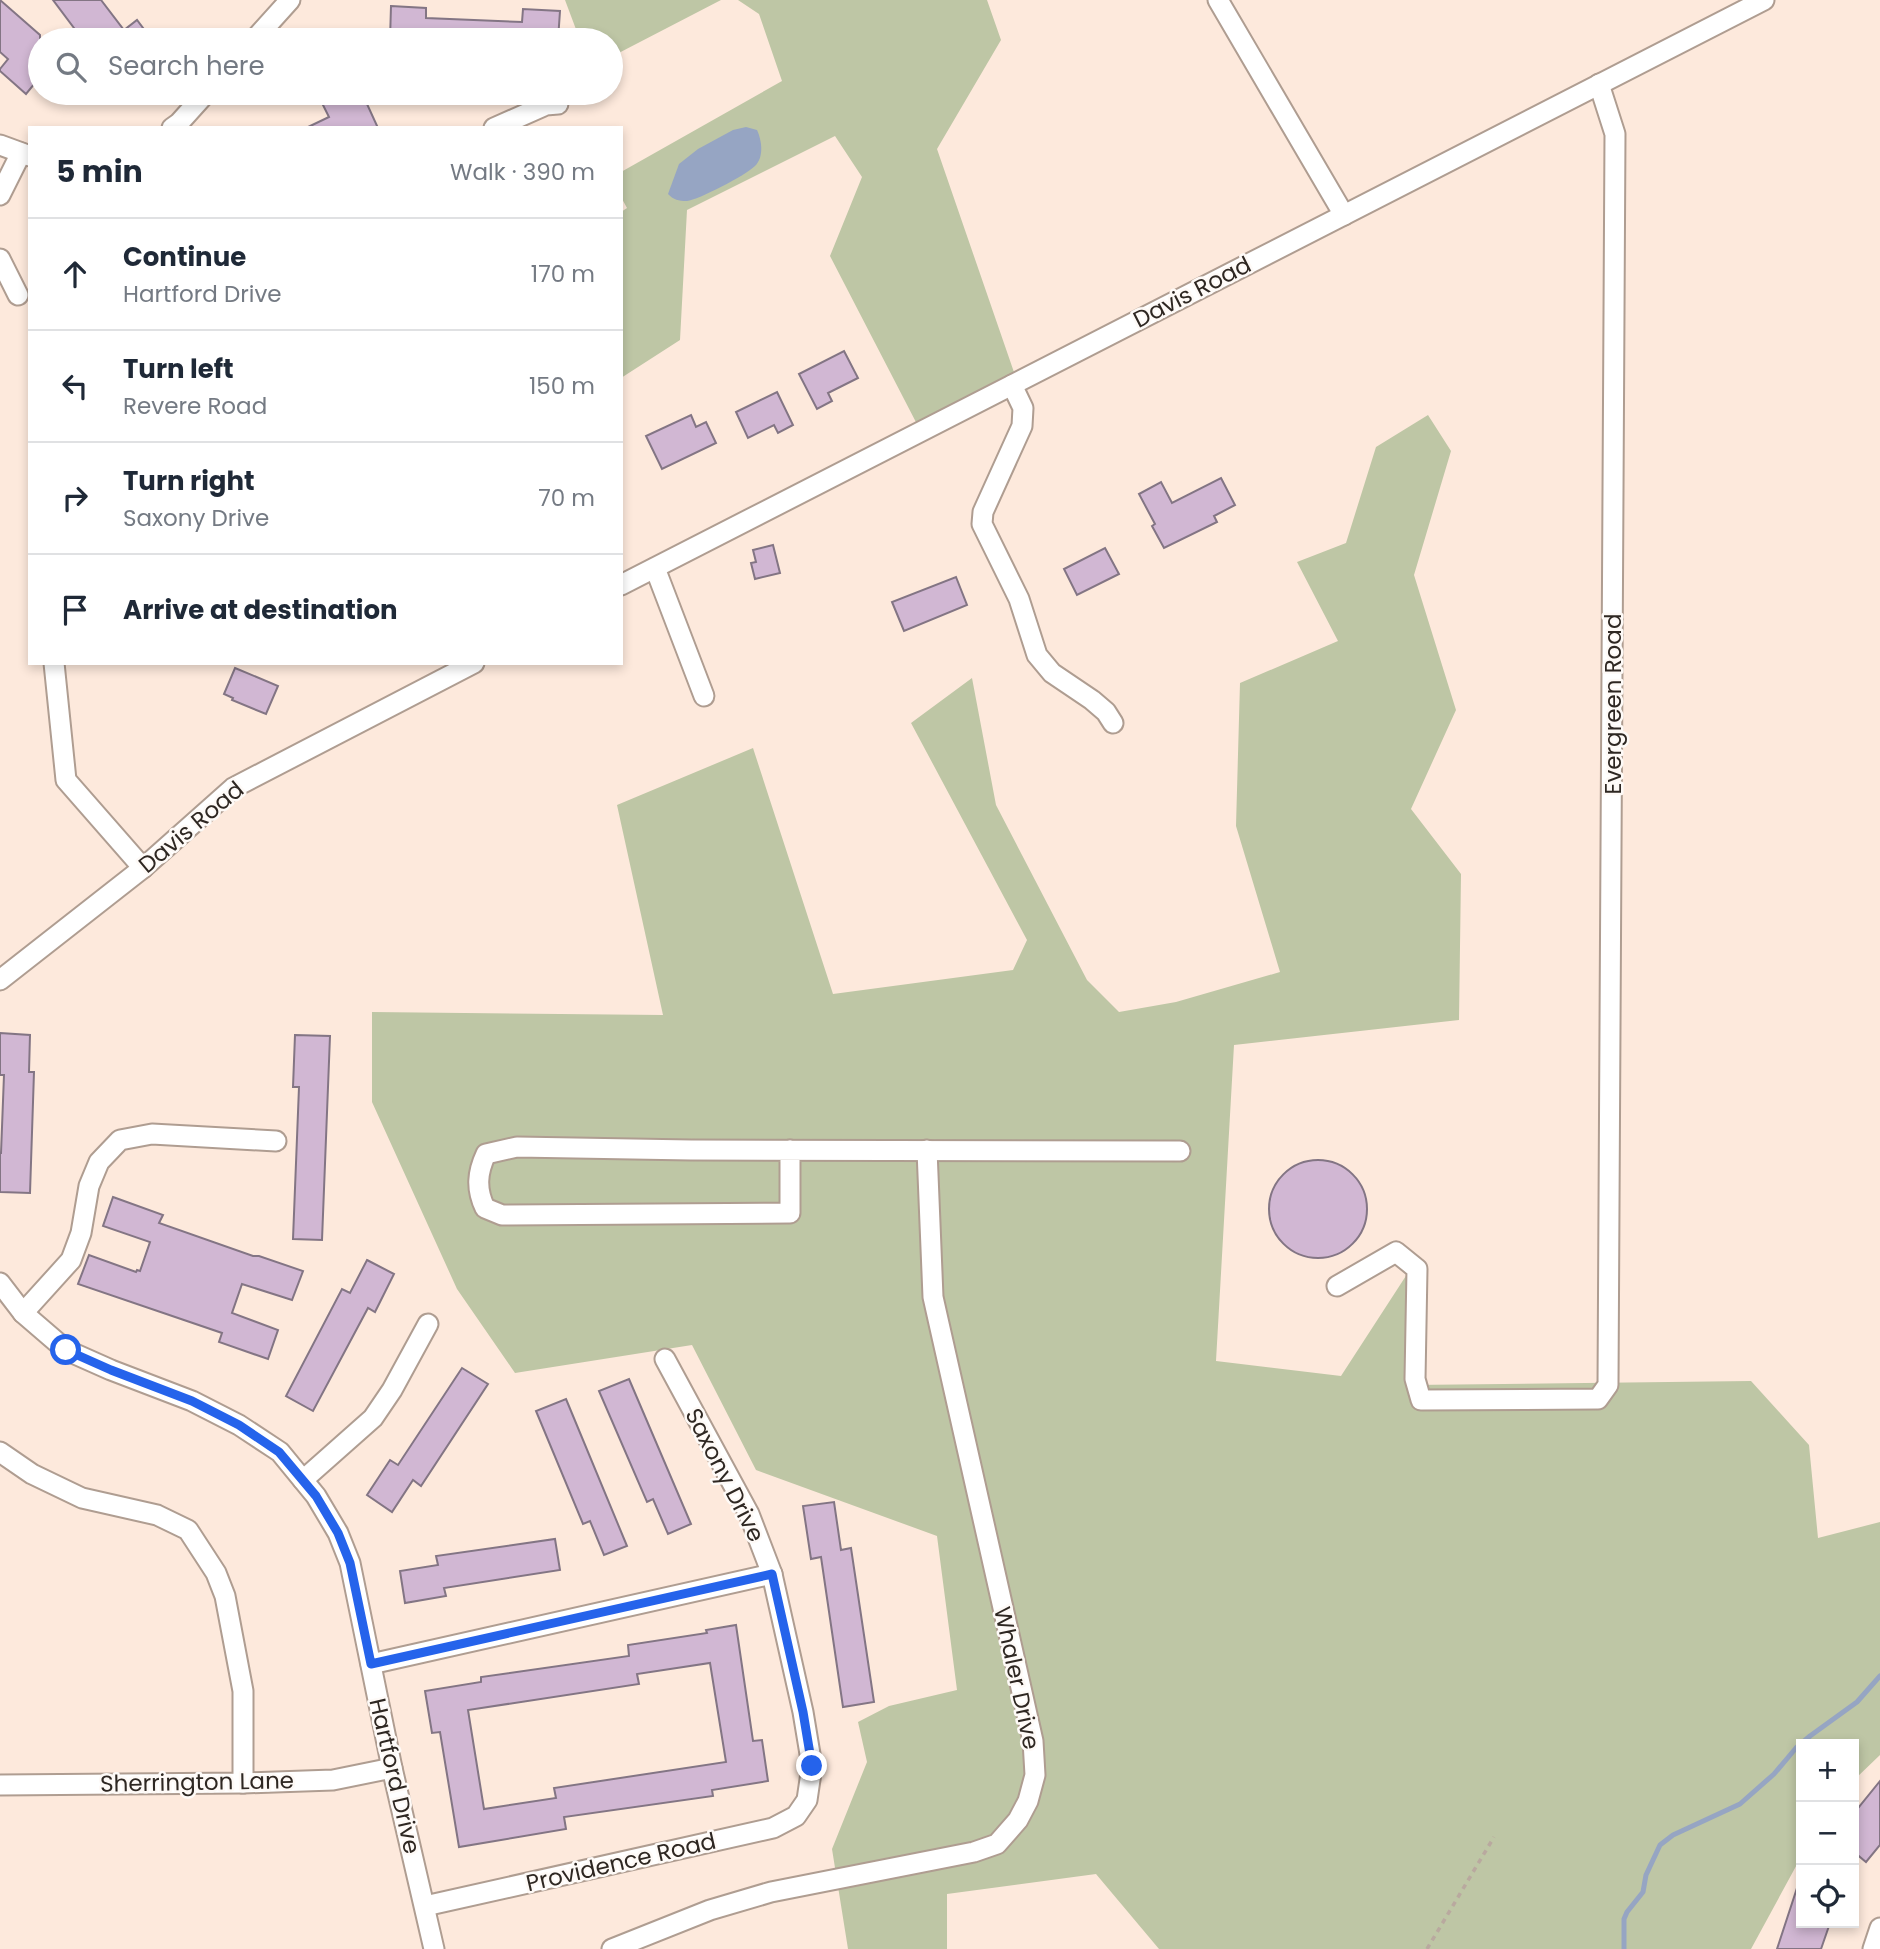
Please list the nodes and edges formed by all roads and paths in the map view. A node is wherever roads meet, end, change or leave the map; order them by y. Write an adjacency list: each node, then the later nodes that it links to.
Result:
1 (290, 0): 4 (street)
2 (1218, 0): 13 (street)
3 (1764, 0): 5 (street, Davis Road)
4 (265, 28)
5 (1599, 84): 13 (street, Davis Road); 30 (street, Evergreen Road)
6 (195, 105): 8 (street)
7 (546, 105): 9 (street)
8 (175, 126)
9 (499, 126)
10 (0, 145): 11 (street)
11 (25, 154): 12 (street)
12 (0, 195)
13 (1344, 215): 16 (street, Davis Road)
14 (0, 259): 15 (street)
15 (18, 295)
16 (1012, 385): 17 (street, Davis Road); 22 (street)
17 (655, 568): 18 (street, Davis Road); 21 (street)
18 (623, 584)
19 (54, 665): 23 (street)
20 (470, 665): 23 (street, Davis Road)
21 (704, 696)
22 (1113, 723)
23 (143, 869): 24 (street, Davis Road)
24 (0, 979)
25 (276, 1141): 31 (street)
26 (790, 1150): 26 (street); 27 (street)
27 (928, 1150): 28 (street); 46 (street, Whaler Drive)
28 (1180, 1151)
29 (0, 1283): 31 (street, Hartford Drive)
30 (1336, 1286)
31 (23, 1313): 35 (street, Hartford Drive)
32 (428, 1324): 35 (street)
33 (665, 1359): 36 (street, Saxony Drive)
34 (0, 1452): 39 (street)
35 (303, 1480): 37 (street, Hartford Drive)
36 (772, 1574): 37 (street); 41 (street, Saxony Drive)
37 (371, 1664): 38 (street, Hartford Drive)
38 (392, 1768): 39 (street, Sherrington Lane); 43 (street, Hartford Drive)
39 (243, 1783): 40 (street, Sherrington Lane)
40 (0, 1785)
41 (807, 1800): 43 (street, Providence Road)
42 (1494, 1837): 47 (path)
43 (425, 1906): 45 (street, Hartford Drive)
44 (1880, 1928): 48 (street)
45 (433, 1949)
46 (612, 1949)
47 (1427, 1949)
48 (1872, 1949)

